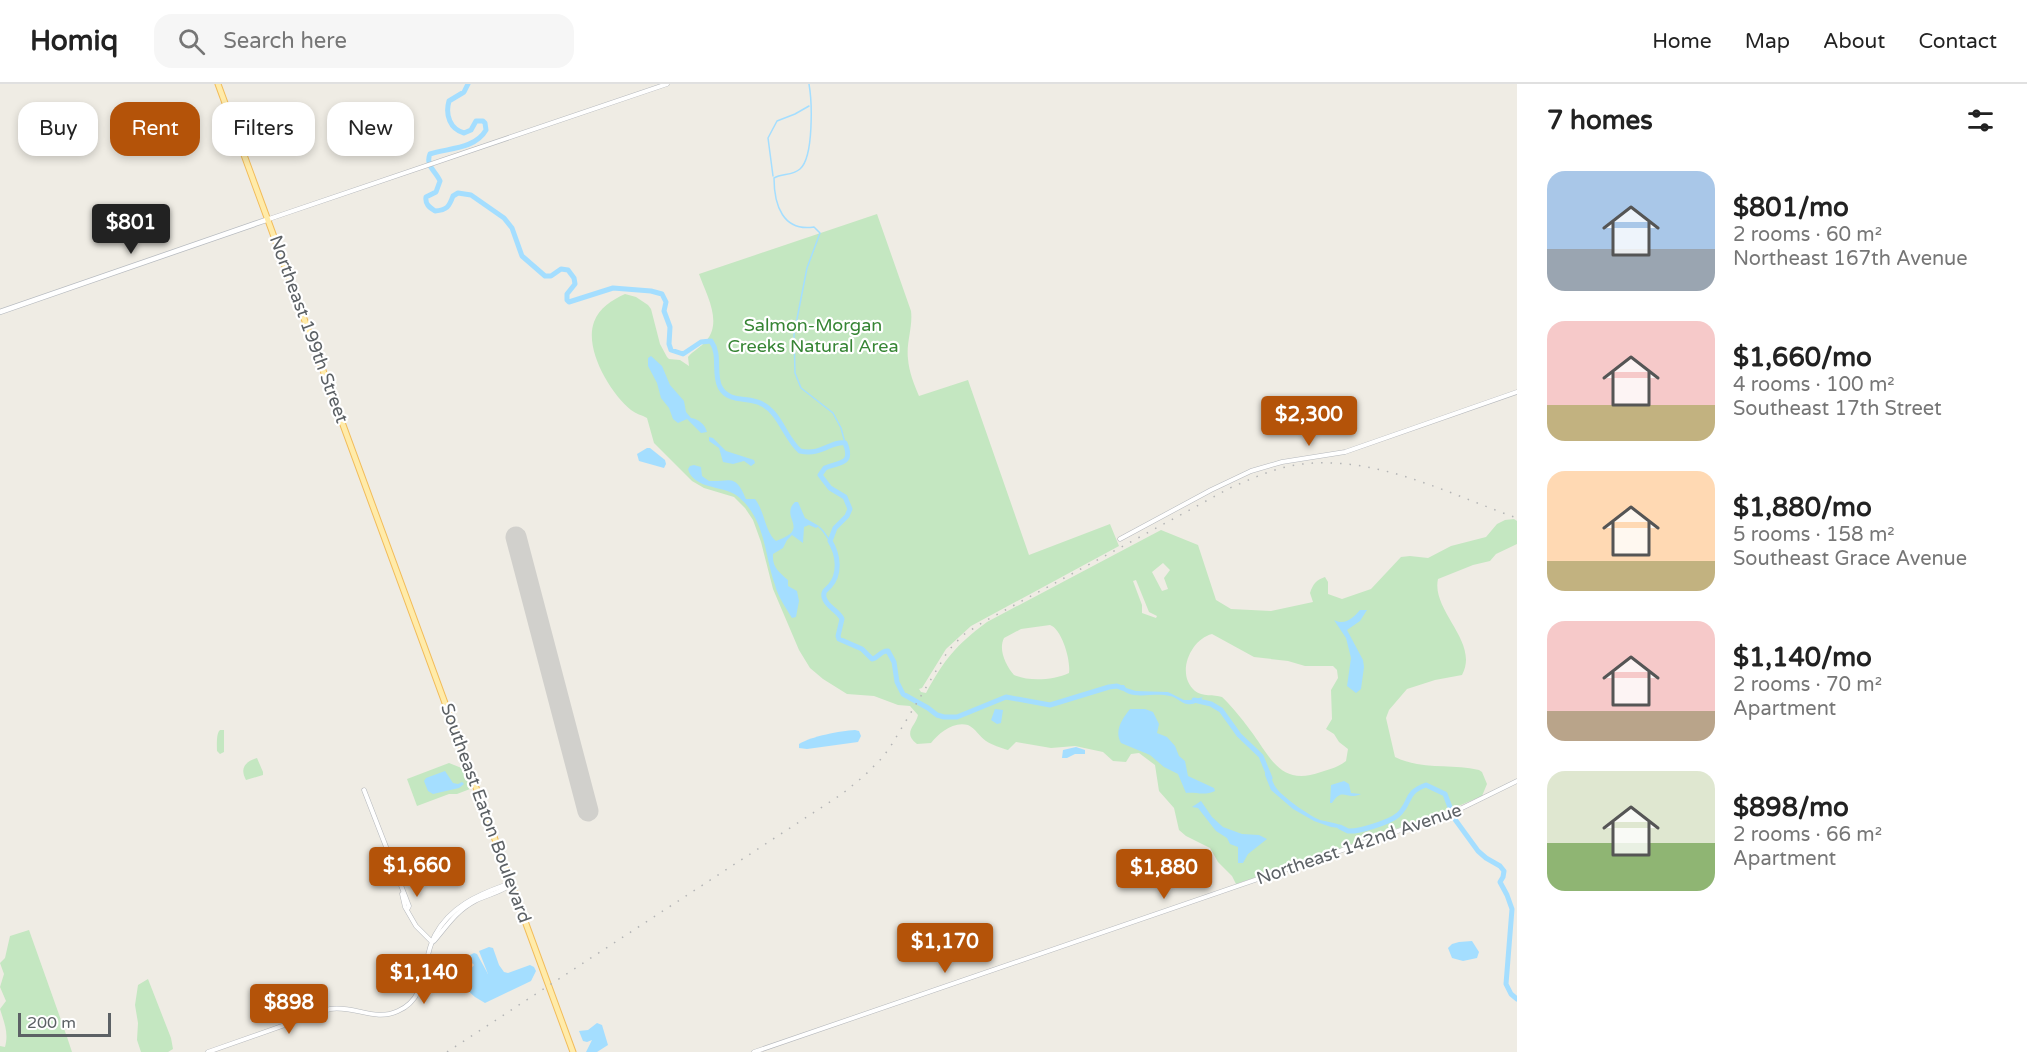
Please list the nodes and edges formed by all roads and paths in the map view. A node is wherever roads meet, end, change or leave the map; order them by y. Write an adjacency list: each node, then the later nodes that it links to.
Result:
1 (218, 84): 3 (main road, Northeast 199th Street)
2 (667, 84): 3 (street)
3 (268, 219): 4 (main road); 7 (main road, Northeast 199th Street)
4 (0, 312)
5 (1517, 392): 6 (street)
6 (1119, 539)
7 (399, 573): 10 (main road, Southeast Eaton Boulevard)
8 (1517, 782): 14 (street, Northeast 142nd Avenue)
9 (364, 790): 11 (street)
10 (511, 885): 11 (street); 13 (main road, Southeast Eaton Boulevard)
11 (433, 942): 12 (street)
12 (208, 1052)
13 (573, 1052)
14 (754, 1052)

